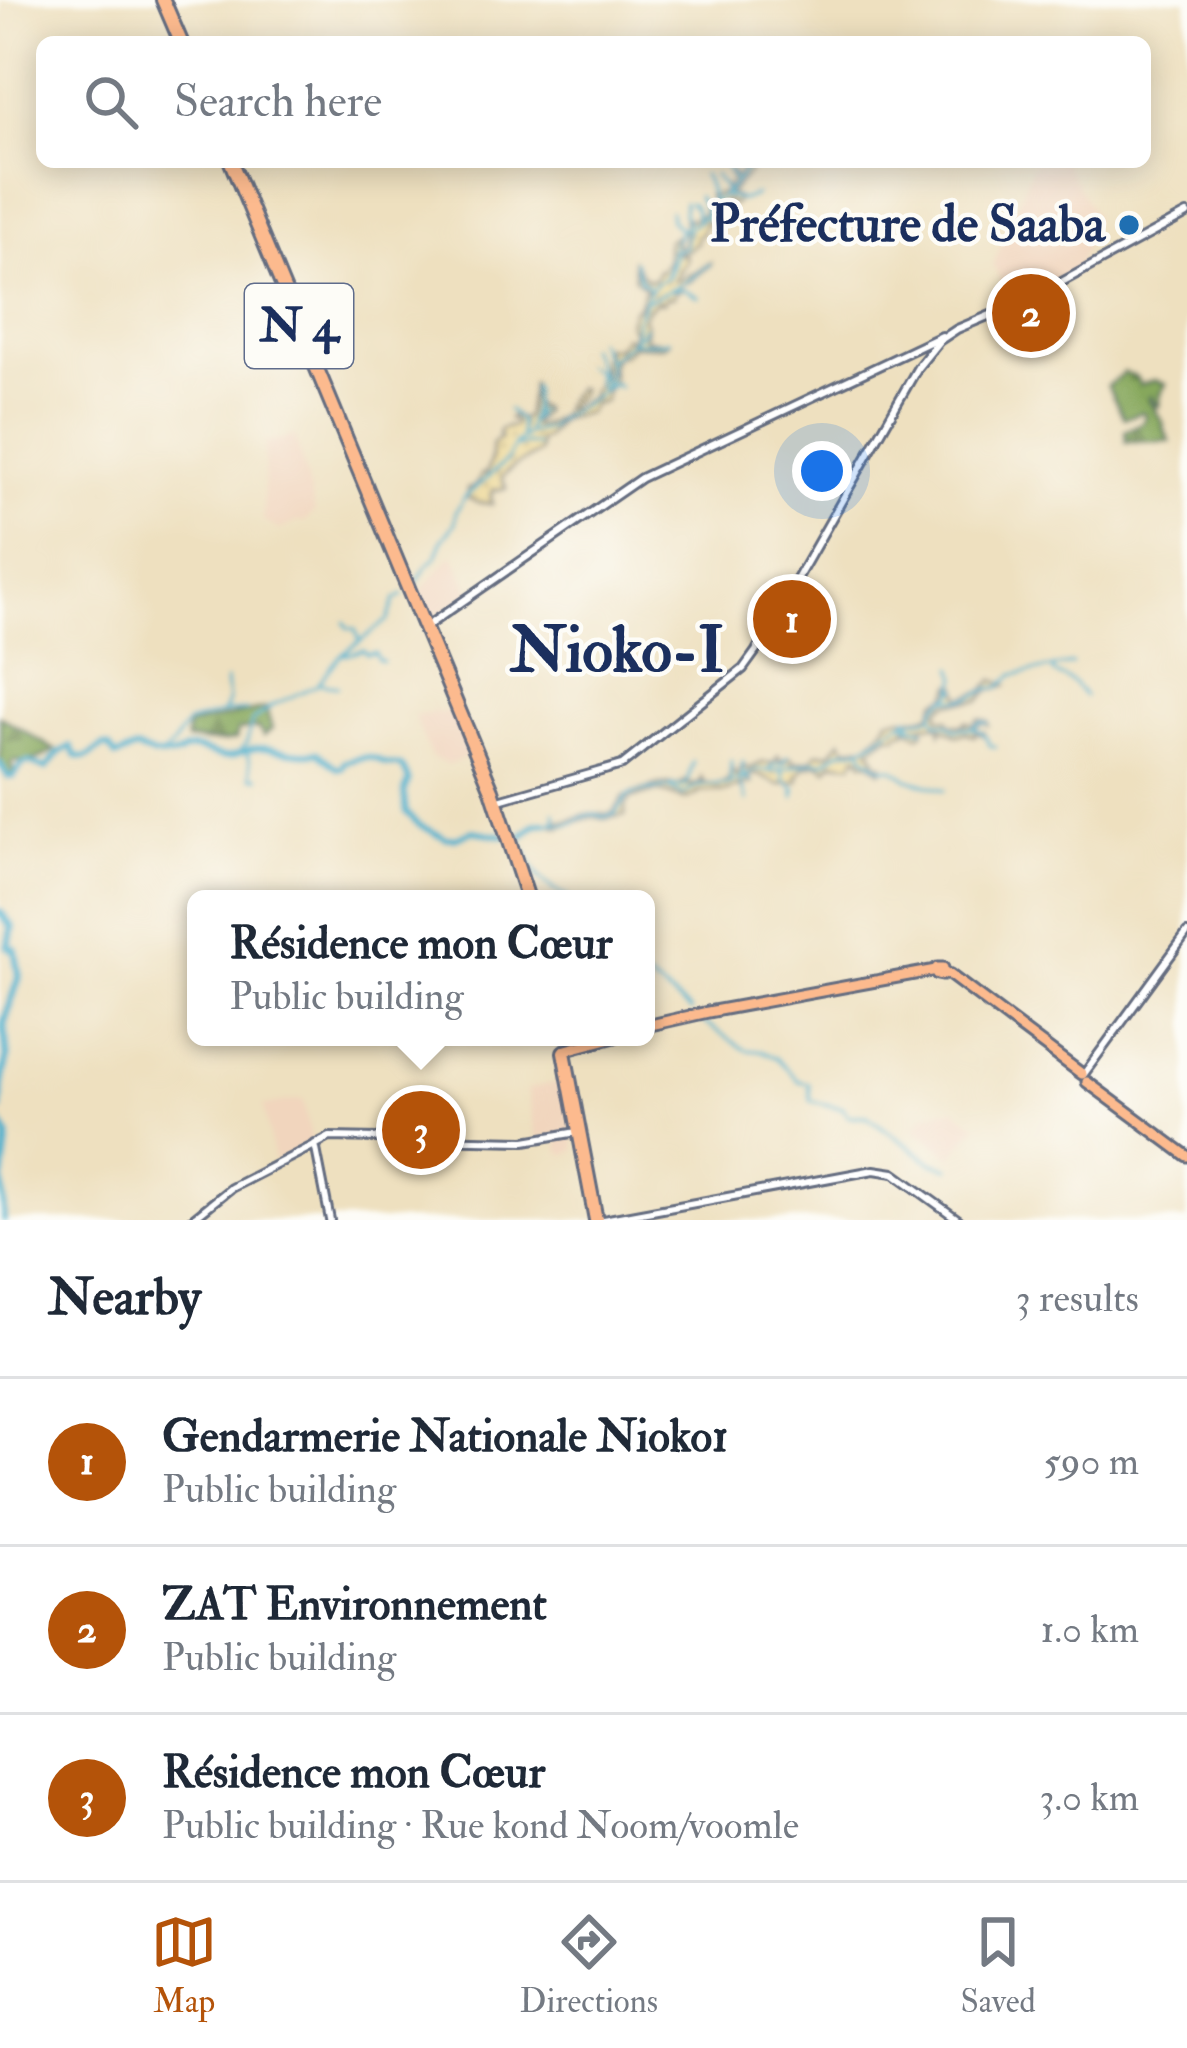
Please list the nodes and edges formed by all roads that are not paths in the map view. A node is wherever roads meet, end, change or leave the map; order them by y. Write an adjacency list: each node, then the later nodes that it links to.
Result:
1 (163, 0): 2 (highway)
2 (178, 36)
3 (234, 168): 8 (highway, N 4)
4 (1187, 214): 5 (street)
5 (1058, 285): 6 (street); 7 (street)
6 (951, 333): 7 (street); 8 (street)
7 (940, 342): 8 (street); 9 (street)
8 (426, 629): 9 (highway, N 4)
9 (496, 799): 10 (highway, N 4)
10 (526, 890)
11 (1187, 935): 14 (street)
12 (655, 1026): 14 (main road)
13 (562, 1046): 15 (highway)
14 (1085, 1077): 17 (main road)
15 (578, 1132): 16 (street); 20 (highway)
16 (315, 1144): 18 (street); 19 (street)
17 (1187, 1154)
18 (191, 1220)
19 (330, 1220)
20 (597, 1220): 21 (street)
21 (959, 1220)

